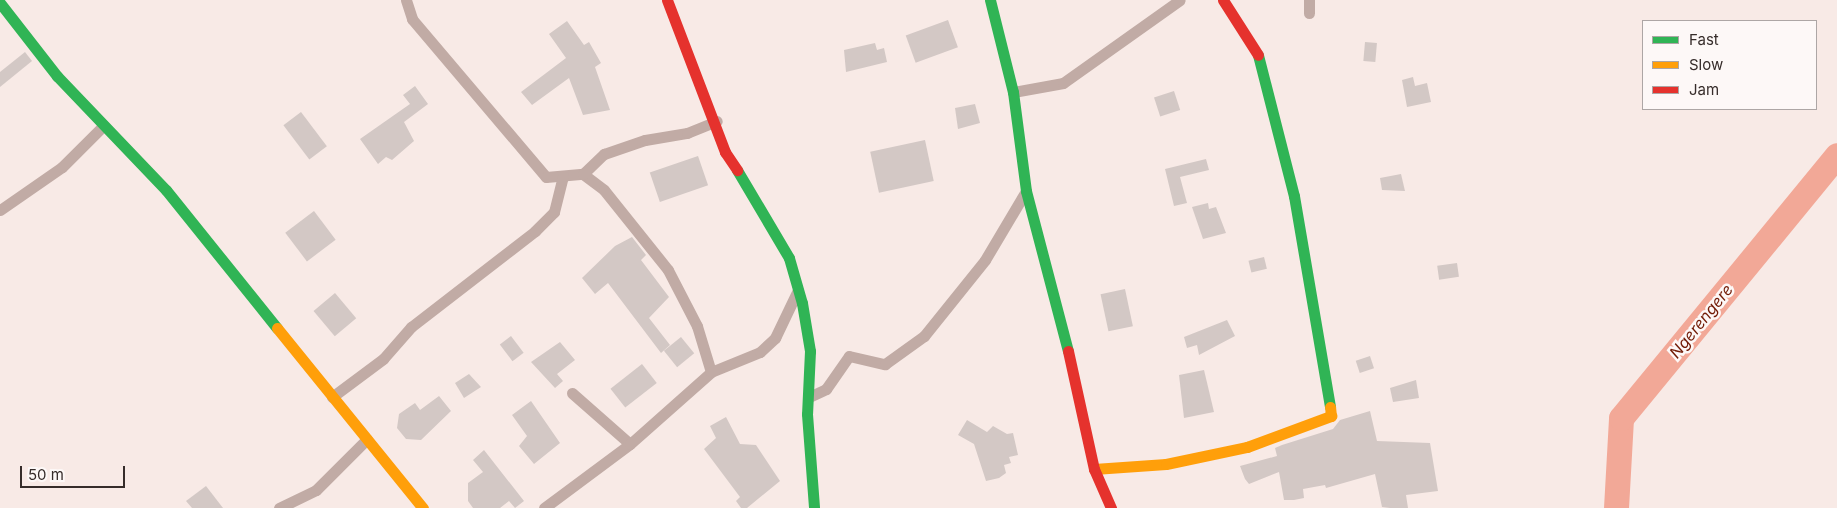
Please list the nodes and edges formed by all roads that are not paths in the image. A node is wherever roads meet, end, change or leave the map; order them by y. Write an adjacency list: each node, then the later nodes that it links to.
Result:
1 (406, 0): 13 (street)
2 (667, 0): 10 (street)
3 (990, 0): 9 (street)
4 (1180, 0): 9 (street)
5 (1223, 0): 23 (street)
6 (1309, 0): 8 (street)
7 (0, 3): 11 (street)
8 (1309, 13)
9 (1013, 92): 14 (street)
10 (717, 121): 12 (street); 16 (street)
11 (104, 125): 15 (street); 19 (street)
12 (582, 174): 13 (street); 17 (street)
13 (563, 176): 19 (street)
14 (1026, 191): 20 (street); 23 (street)
15 (0, 210)
16 (798, 290): 17 (street); 20 (street)
17 (711, 372): 22 (street)
18 (572, 393): 22 (street)
19 (332, 397): 21 (street)
20 (809, 397): 27 (street)
21 (367, 440): 24 (street); 25 (street)
22 (630, 444): 26 (street)
23 (1094, 470): 28 (street)
24 (279, 508)
25 (423, 508)
26 (544, 508)
27 (814, 508)
28 (1111, 508)

